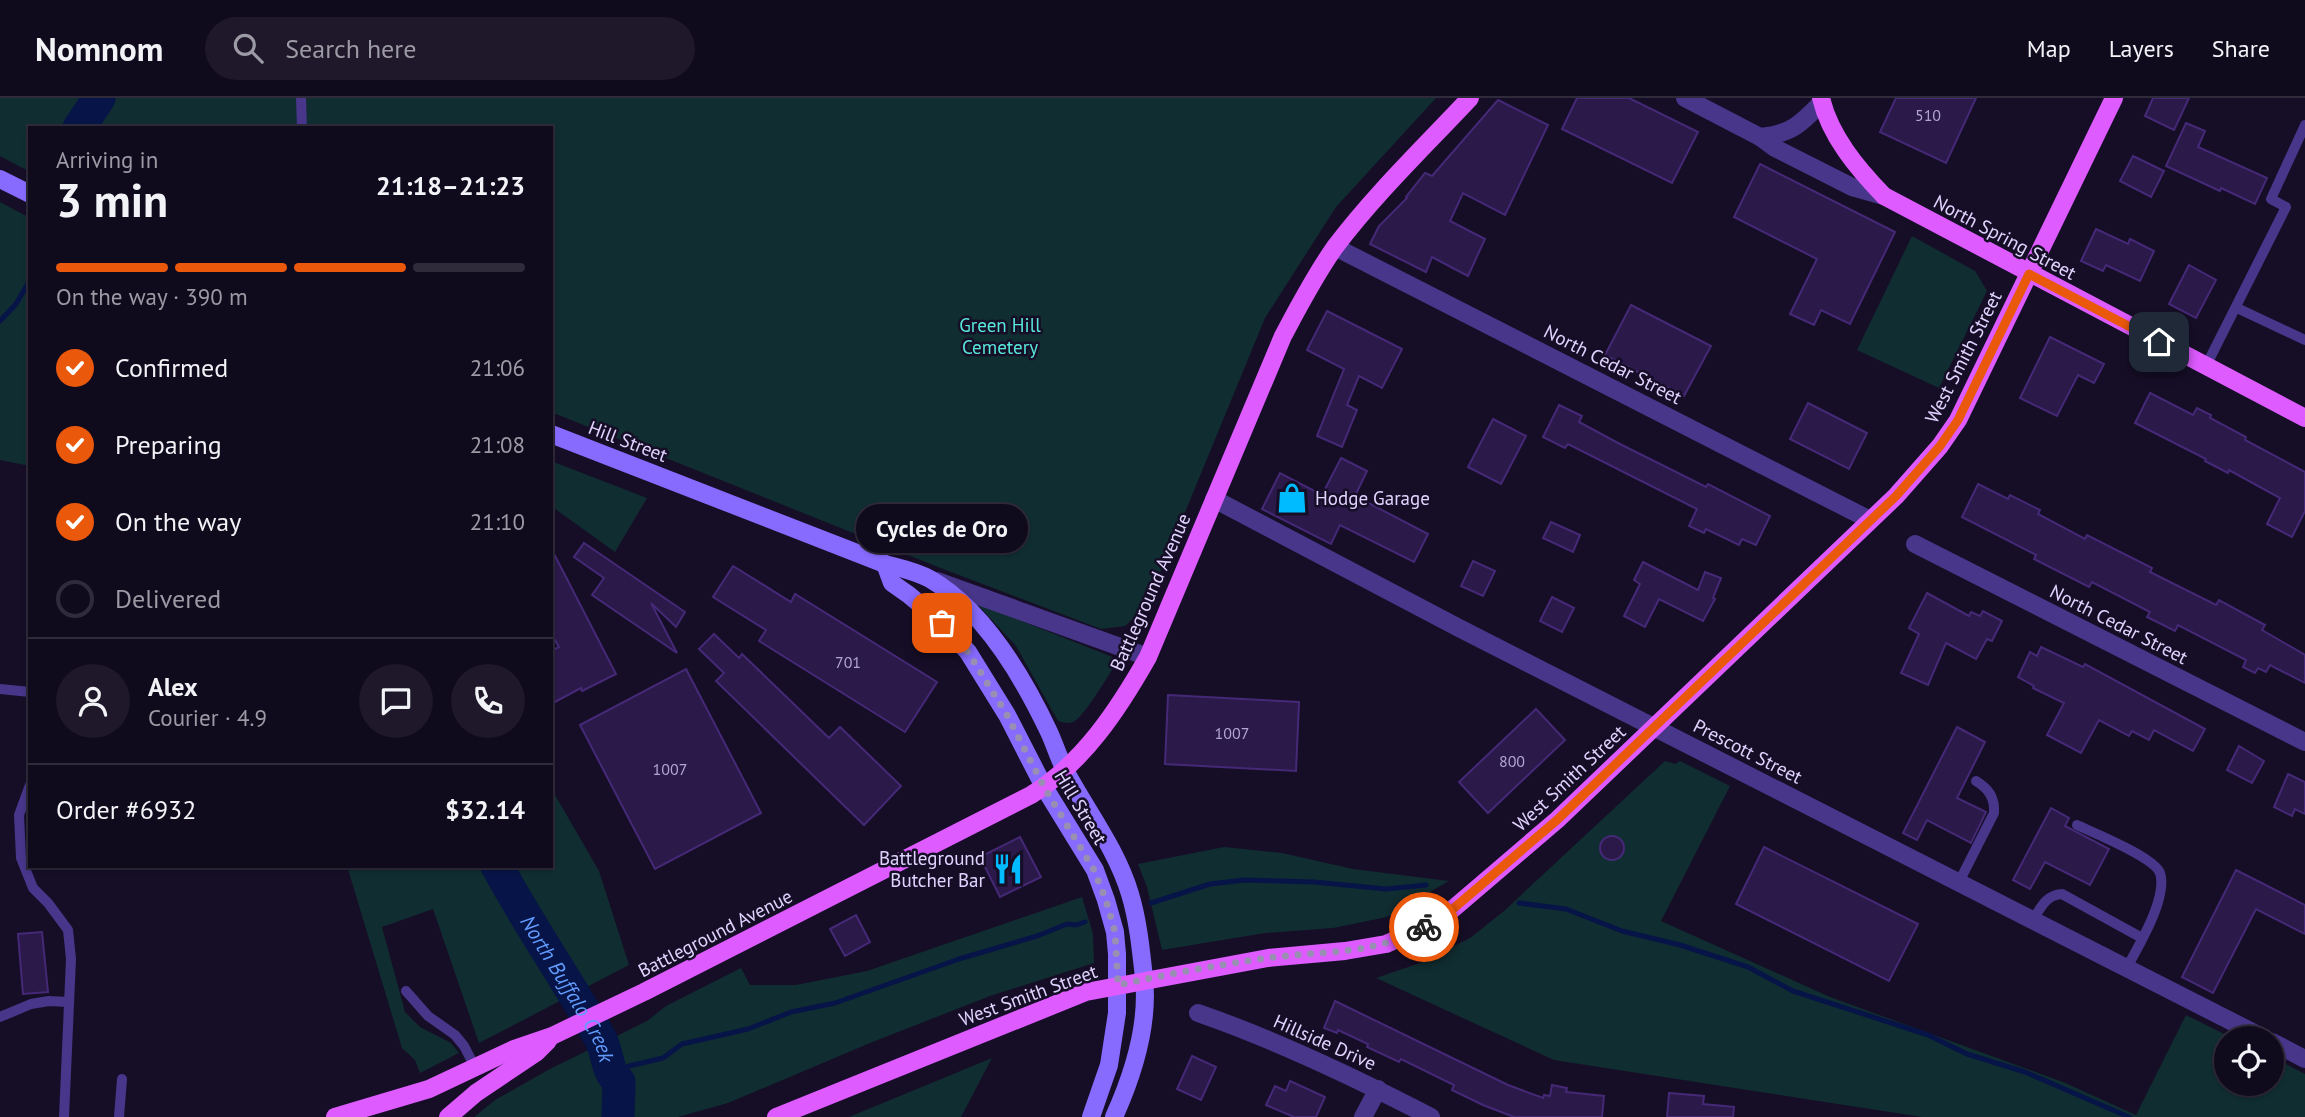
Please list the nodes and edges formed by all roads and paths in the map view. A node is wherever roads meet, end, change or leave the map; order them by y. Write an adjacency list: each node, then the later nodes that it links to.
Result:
1 (302, 98): 7 (lane)
2 (1470, 98): 12 (main road, Battleground Avenue)
3 (1685, 98): 8 (street, North Spring Street)
4 (2114, 98): 13 (main road, West Smith Street)
5 (1821, 100): 8 (street); 11 (main road)
6 (2305, 125): 14 (lane)
7 (302, 126)
8 (1760, 137): 11 (street, North Spring Street)
9 (0, 179): 10 (street)
10 (28, 193)
11 (1884, 196): 13 (main road, North Spring Street)
12 (1335, 247): 19 (main road, Battleground Avenue); 20 (street, North Cedar Street)
13 (2029, 274): 16 (main road, North Spring Street); 20 (main road, West Smith Street)
14 (2237, 308): 15 (lane); 16 (lane)
15 (2305, 340)
16 (2206, 366): 17 (main road, North Spring Street)
17 (2305, 418)
18 (553, 435): 22 (street, Hill Street)
19 (1214, 499): 24 (main road, Battleground Avenue); 27 (street, Prescott Street)
20 (1870, 520): 27 (main road, West Smith Street)
21 (1915, 544): 28 (street, North Cedar Street)
22 (885, 564): 23 (street, Hill Street); 31 (street, Hill Street)
23 (928, 578): 24 (street, Hill Street); 29 (street, Hill Street)
24 (1148, 657): 29 (main road, Battleground Avenue)
25 (0, 689): 26 (lane)
26 (28, 692)
27 (1654, 727): 34 (street, Prescott Street); 38 (main road, West Smith Street)
28 (2305, 742)
29 (1065, 771): 31 (main road, Battleground Avenue); 38 (street, Hill Street)
30 (1976, 782): 34 (lane)
31 (1044, 787): 39 (street, Hill Street); 45 (main road, Battleground Avenue)
32 (28, 790): 41 (lane)
33 (2077, 825): 36 (lane)
34 (1959, 882): 35 (street, Prescott Street)
35 (2033, 920): 36 (lane); 37 (street, Prescott Street)
36 (2142, 938): 37 (lane)
37 (2126, 968): 44 (street, Prescott Street)
38 (1144, 979): 39 (main road, West Smith Street); 57 (street, Hill Street)
39 (1118, 985): 55 (main road, West Smith Street); 56 (street, Hill Street)
40 (406, 991): 48 (lane)
41 (68, 1002): 43 (lane); 51 (lane)
42 (1198, 1013): 50 (street, Hillside Drive)
43 (0, 1017)
44 (2240, 1026)
45 (552, 1036): 48 (main road, Battleground Avenue); 54 (main road)
46 (2284, 1048): 47 (street)
47 (2305, 1059)
48 (475, 1067): 53 (main road, Battleground Avenue)
49 (122, 1079): 52 (lane)
50 (1378, 1089): 58 (street); 59 (street, Hillside Drive)
51 (64, 1117)
52 (119, 1117)
53 (335, 1117)
54 (449, 1117)
55 (776, 1117)
56 (1091, 1117)
57 (1114, 1117)
58 (1363, 1117)
59 (1431, 1117)

